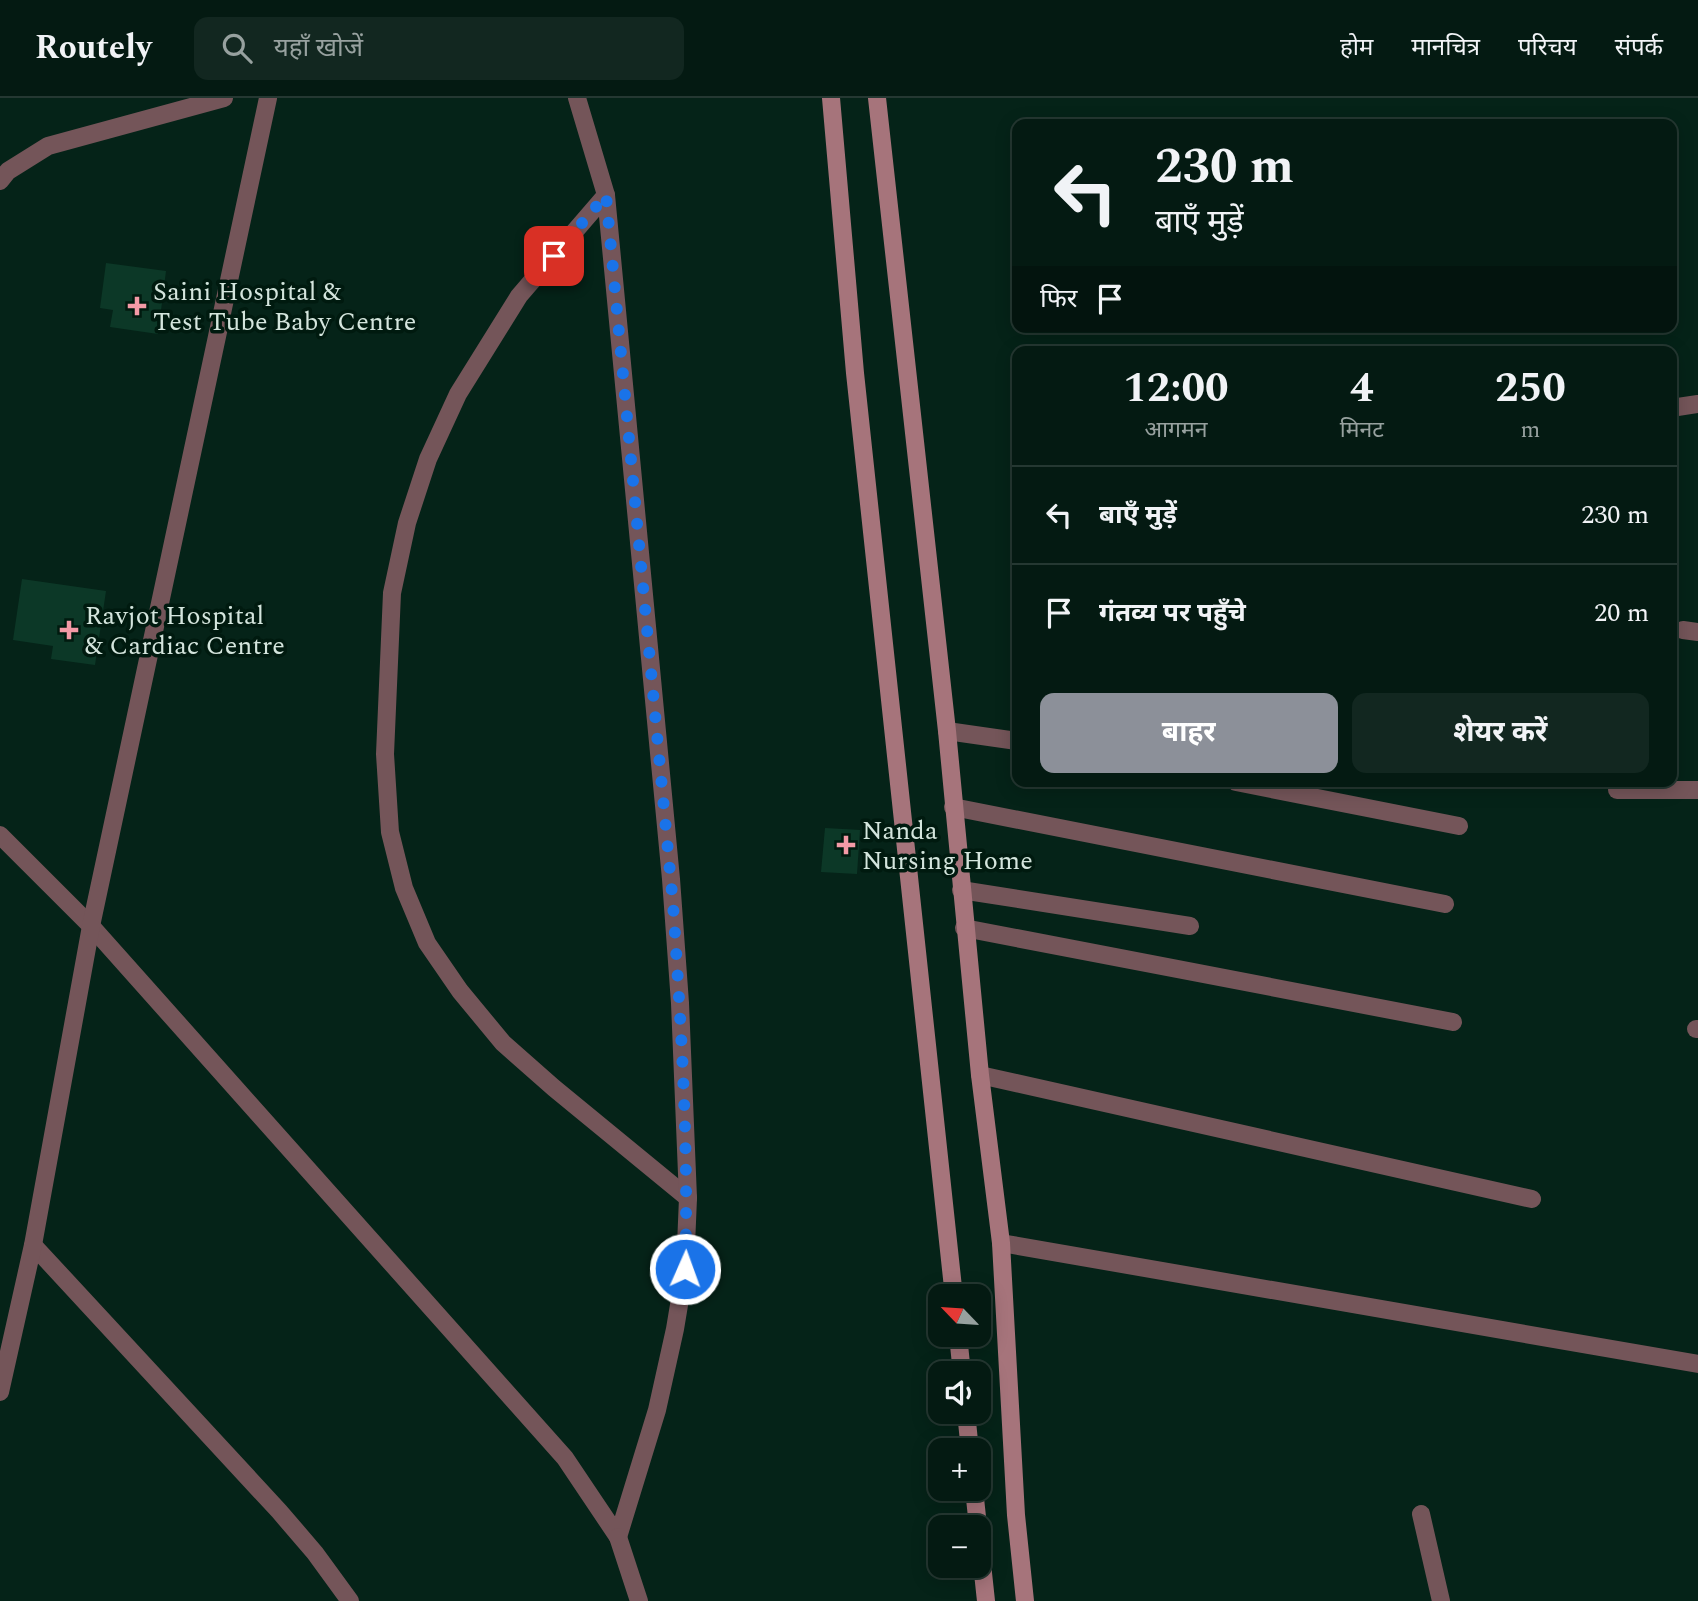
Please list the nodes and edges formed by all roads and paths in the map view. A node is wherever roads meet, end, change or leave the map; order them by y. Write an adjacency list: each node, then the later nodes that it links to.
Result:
1 (224, 98): 6 (street)
2 (268, 98): 20 (street)
3 (577, 98): 7 (street)
4 (831, 98): 29 (main road)
5 (877, 98): 10 (main road)
6 (0, 181)
7 (606, 195): 25 (street); 25 (street)
8 (1698, 404): 9 (street)
9 (1677, 407)
10 (947, 732): 11 (street); 15 (main road)
11 (1012, 740)
12 (1261, 787): 16 (street)
13 (1617, 790): 14 (street)
14 (1698, 790)
15 (953, 807): 18 (main road); 19 (street)
16 (1459, 826)
17 (0, 835): 20 (street)
18 (961, 890): 21 (street); 22 (main road)
19 (1445, 904)
20 (91, 926): 28 (street); 34 (street)
21 (1190, 926)
22 (964, 928): 23 (street); 24 (main road)
23 (1452, 1022)
24 (980, 1076): 26 (street); 27 (main road)
25 (688, 1198): 34 (street)
26 (1532, 1199)
27 (1001, 1243): 30 (street); 38 (main road)
28 (33, 1245): 31 (street); 35 (street)
29 (953, 1284)
30 (1698, 1364)
31 (0, 1392)
32 (975, 1501): 37 (main road)
33 (1421, 1514): 39 (street)
34 (618, 1537): 36 (street)
35 (350, 1601)
36 (639, 1601)
37 (986, 1601)
38 (1025, 1601)
39 (1441, 1601)

